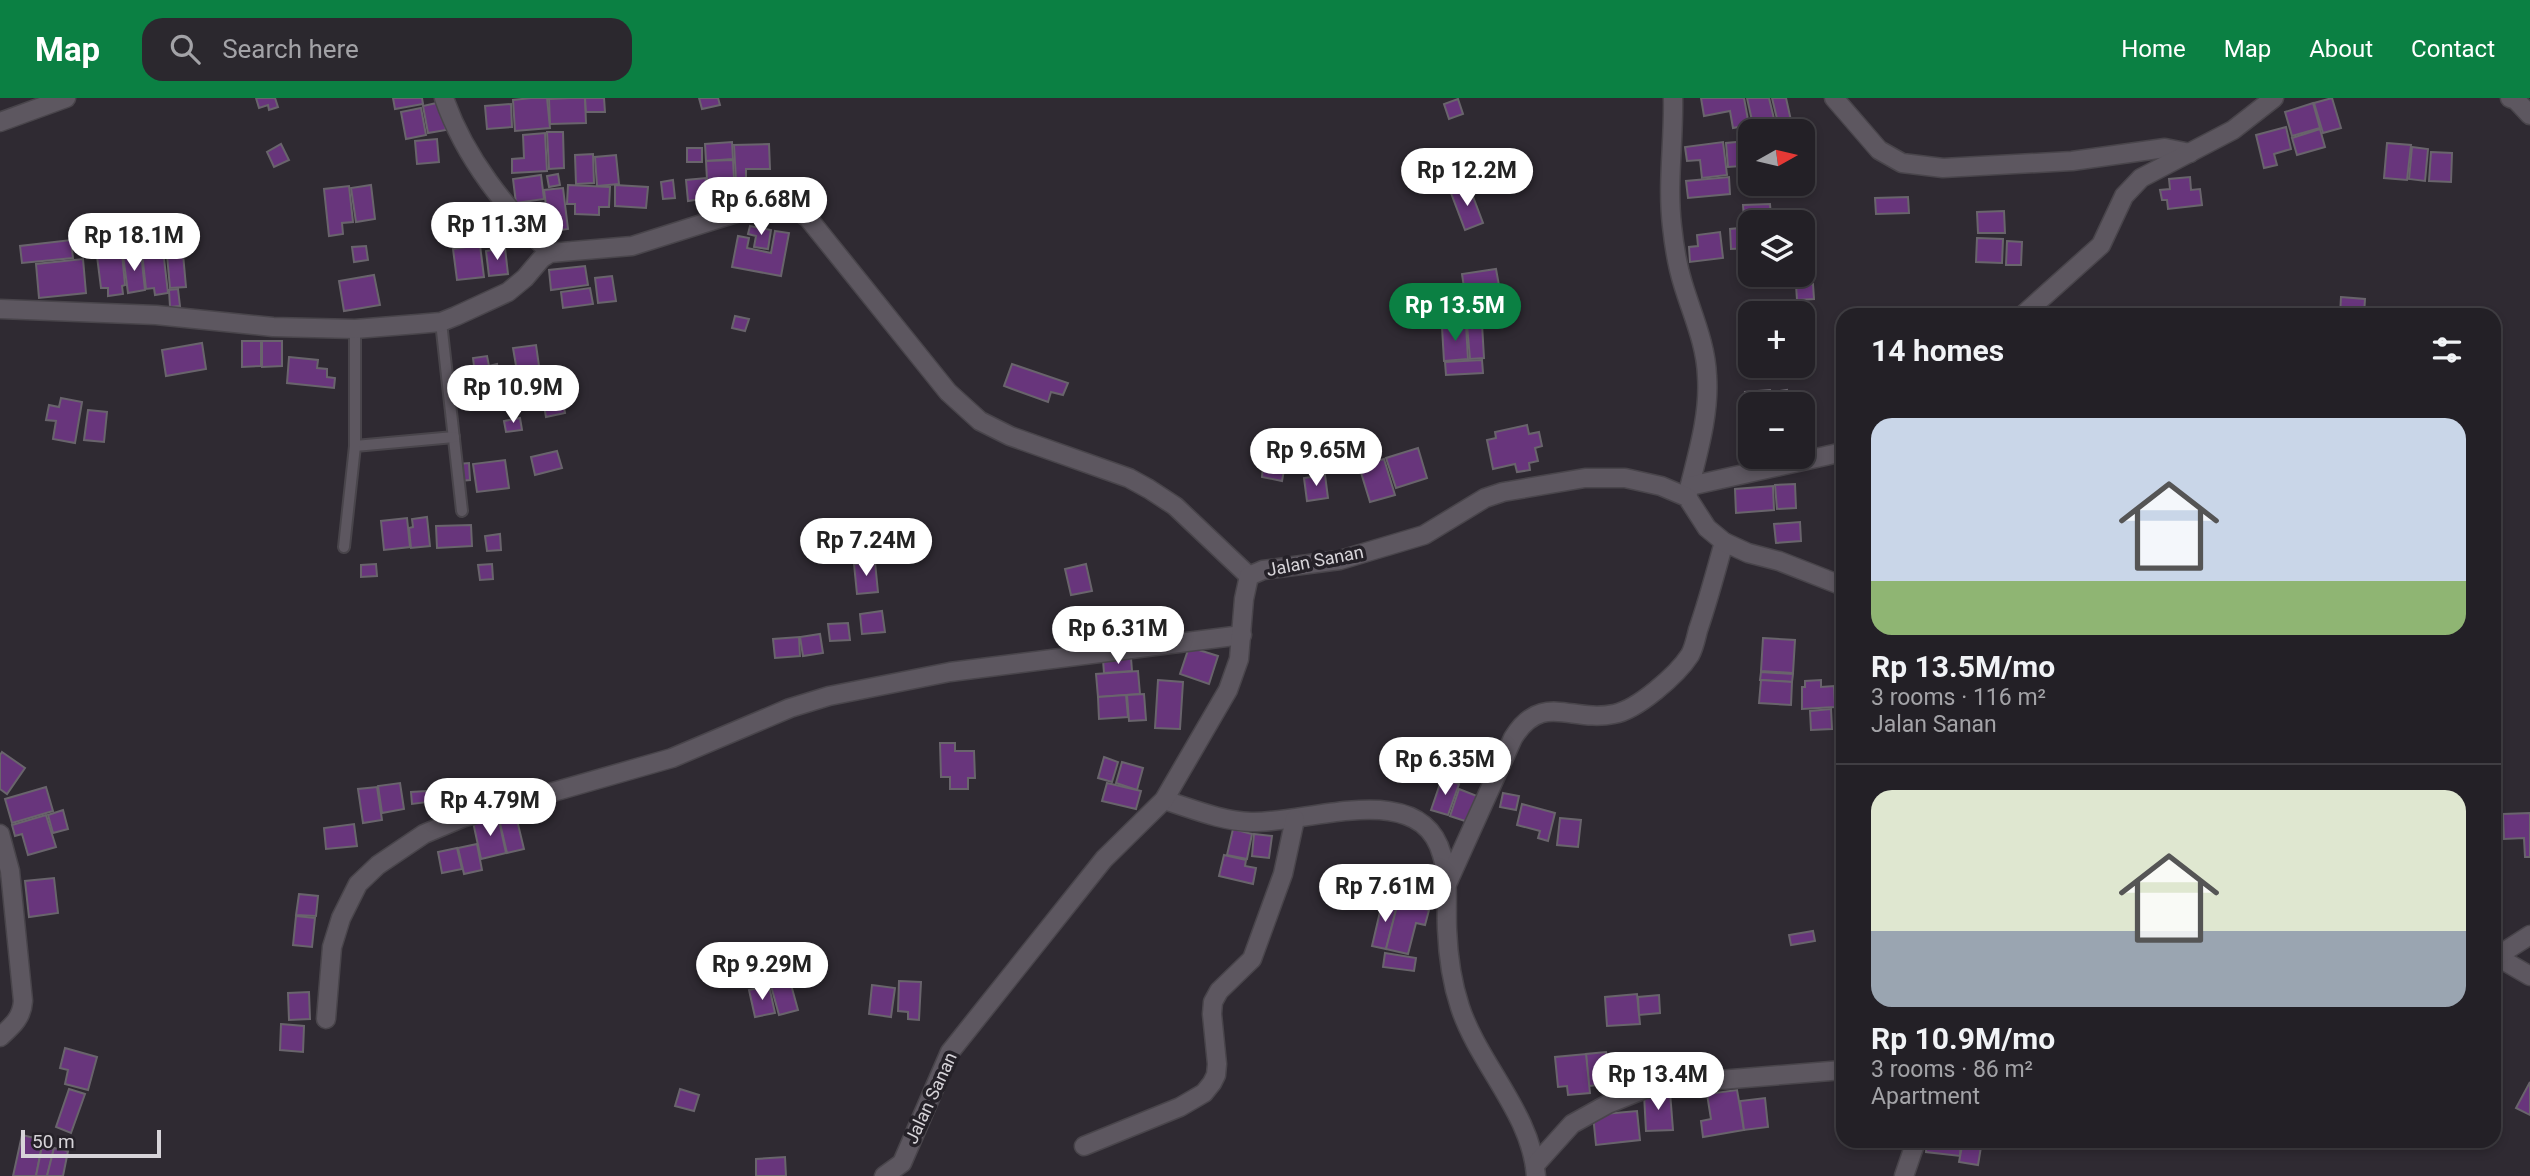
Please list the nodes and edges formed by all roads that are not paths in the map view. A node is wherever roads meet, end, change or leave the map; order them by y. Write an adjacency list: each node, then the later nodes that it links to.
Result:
1 (66, 98): 8 (street)
2 (444, 98): 10 (street)
3 (1672, 98): 18 (street)
4 (1834, 98): 9 (street)
5 (2274, 98): 9 (street)
6 (2510, 98): 7 (street)
7 (2530, 115)
8 (0, 122)
9 (2190, 153): 11 (street)
10 (550, 253): 13 (street); 22 (street)
11 (2031, 308)
12 (0, 309): 14 (street)
13 (440, 322): 14 (street); 15 (lane)
14 (355, 329): 16 (lane)
15 (454, 437): 16 (lane); 19 (lane)
16 (355, 446): 21 (lane)
17 (1836, 454): 18 (street)
18 (1689, 491): 20 (street); 22 (street, Jalan Sanan)
19 (462, 511)
20 (1724, 542): 23 (street); 28 (street)
21 (344, 547)
22 (1248, 576): 24 (street, Jalan Sanan)
23 (1836, 583)
24 (1242, 635): 25 (street, Jalan Sanan); 33 (street)
25 (1164, 800): 26 (street); 39 (street, Jalan Sanan)
26 (1295, 819): 28 (street); 36 (street)
27 (0, 834): 34 (street)
28 (1447, 886): 38 (street)
29 (2530, 935): 30 (street)
30 (2501, 952)
31 (2501, 959): 32 (street)
32 (2530, 976)
33 (326, 1019)
34 (0, 1037)
35 (1836, 1071): 38 (street)
36 (1084, 1146)
37 (1914, 1148): 40 (street)
38 (1536, 1170)
39 (884, 1176)
40 (1904, 1176)

